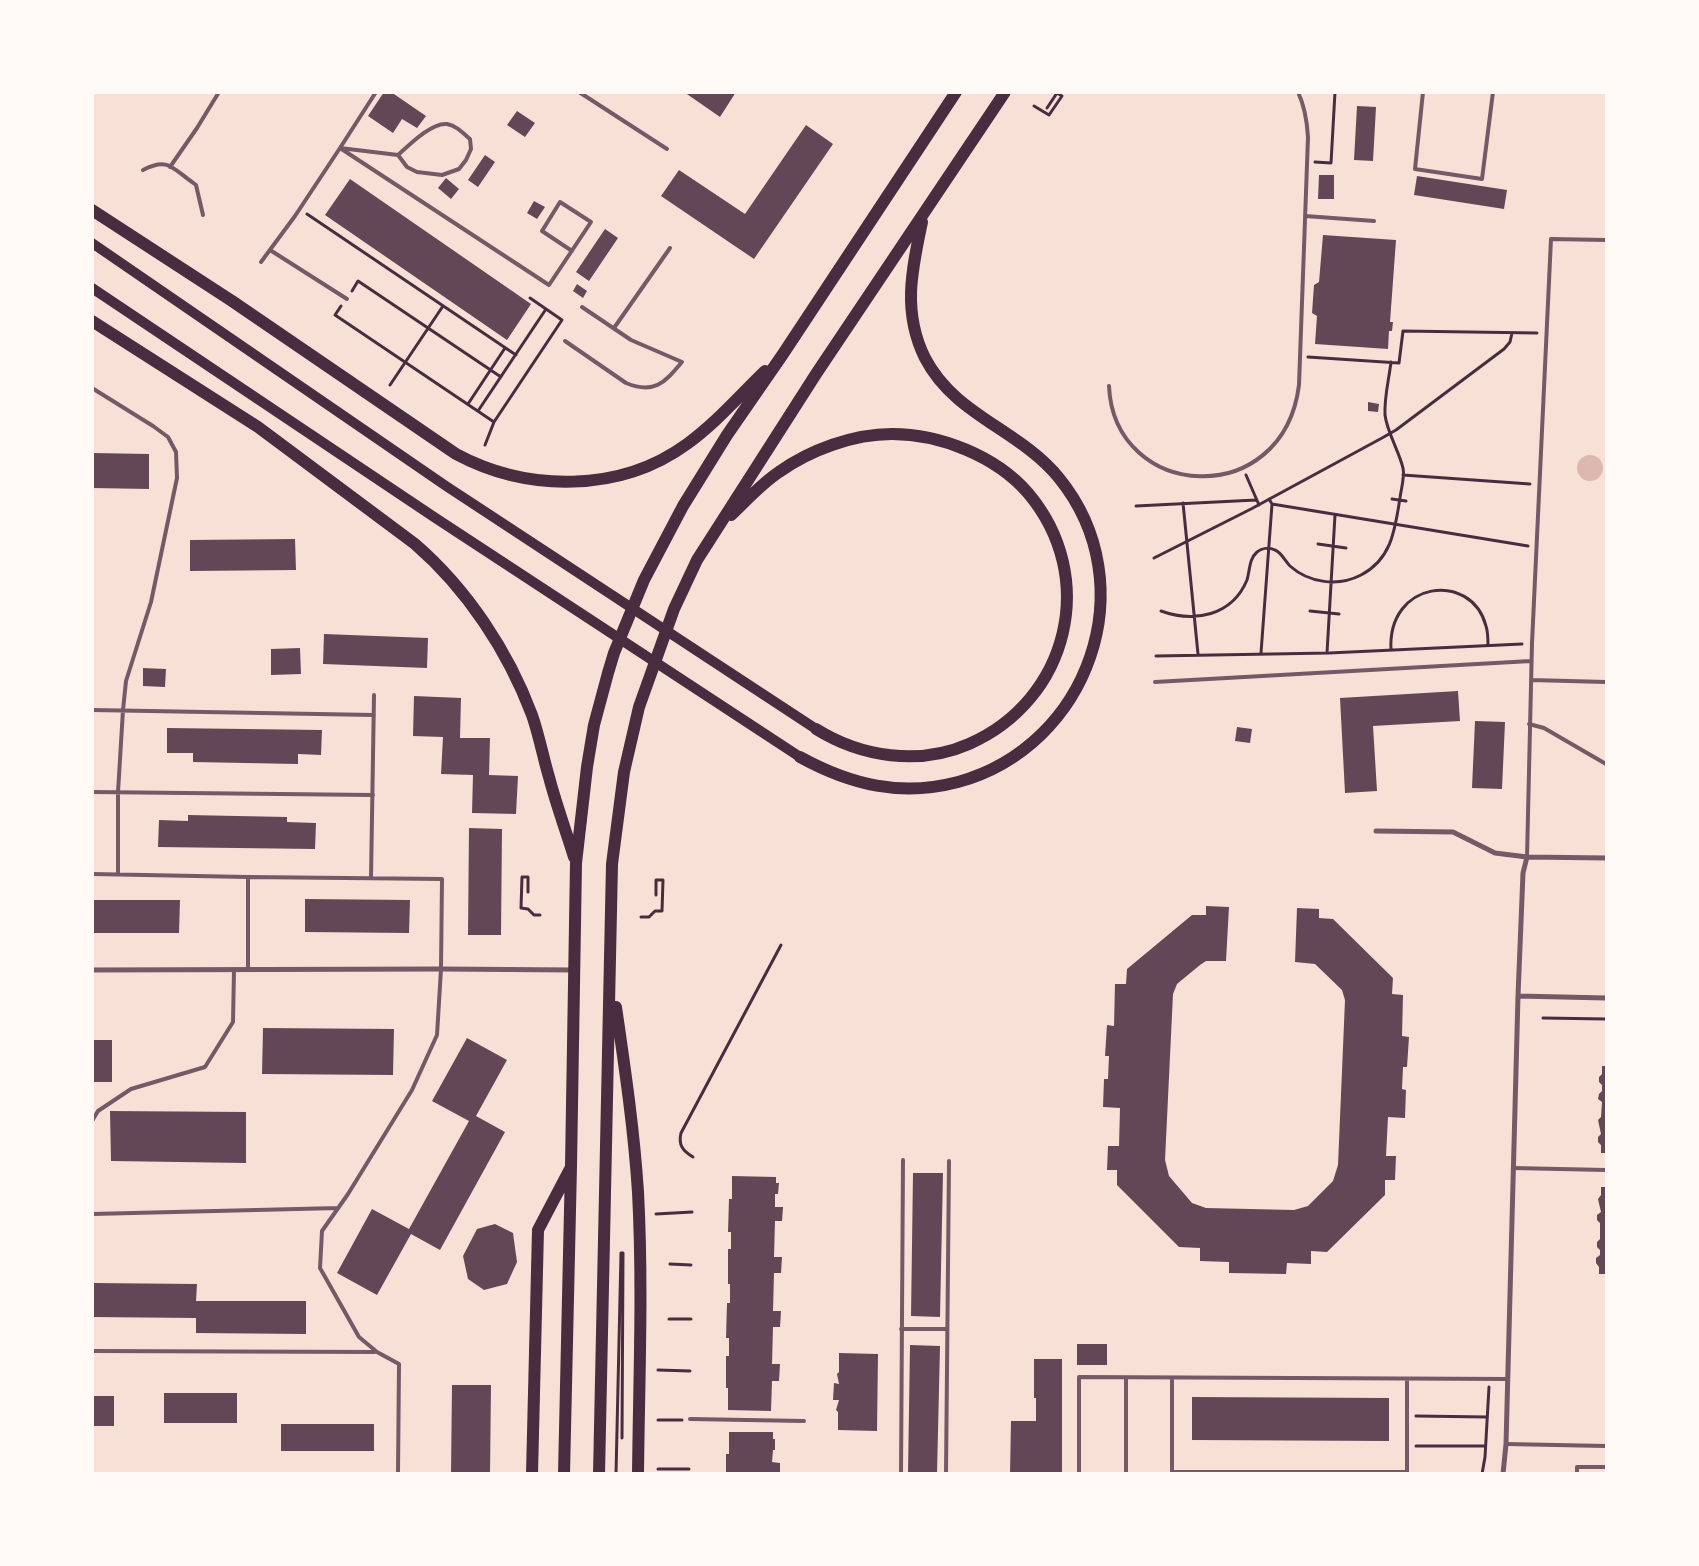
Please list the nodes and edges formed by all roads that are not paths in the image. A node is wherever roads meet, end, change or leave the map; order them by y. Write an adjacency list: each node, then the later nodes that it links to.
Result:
1 (219, 92): 12 (lane)
2 (376, 92): 9 (lane)
3 (579, 92): 10 (lane)
4 (956, 92): 31 (main road)
5 (1005, 92): 16 (main road)
6 (1298, 92): 17 (lane)
7 (1423, 92): 8 (lane)
8 (1493, 92)
9 (340, 148): 11 (lane); 22 (lane); 23 (lane)
10 (667, 149)
11 (398, 155): 11 (lane)
12 (170, 167): 13 (lane); 15 (lane)
13 (143, 170)
14 (92, 210): 31 (main road)
15 (203, 215)
16 (924, 215): 34 (main road); 45 (main road)
17 (1305, 216): 18 (lane); 32 (lane)
18 (1374, 221)
19 (1606, 240): 35 (lane)
20 (92, 244): 44 (main road)
21 (670, 248): 29 (lane)
22 (270, 250): 24 (lane); 26 (lane)
23 (572, 251): 23 (lane)
24 (260, 262)
25 (92, 288): 45 (main road)
26 (346, 299)
27 (582, 308): 29 (lane)
28 (92, 321): 53 (main road)
29 (614, 328): 30 (lane)
30 (565, 341)
31 (783, 354): 53 (main road)
32 (1109, 386)
33 (92, 388): 41 (lane)
34 (713, 532): 44 (main road); 63 (main road)
35 (1531, 661): 36 (lane); 37 (lane)
36 (1531, 680): 38 (lane); 43 (lane)
37 (1155, 682)
38 (1606, 682)
39 (374, 695): 42 (lane)
40 (92, 710): 41 (lane)
41 (123, 710): 42 (lane); 48 (lane)
42 (374, 715): 49 (lane)
43 (1530, 724): 46 (lane); 51 (lane)
44 (816, 729)
45 (800, 757)
46 (1606, 764)
47 (92, 792): 48 (lane)
48 (118, 792): 49 (lane); 55 (lane)
49 (373, 795): 57 (lane)
50 (1376, 831): 51 (street)
51 (1527, 857): 52 (street); 64 (street)
52 (1606, 858)
53 (576, 862): 62 (main road)
54 (92, 874): 55 (lane)
55 (118, 874): 56 (lane)
56 (248, 877): 57 (lane); 61 (lane)
57 (371, 878): 58 (lane)
58 (440, 969): 61 (street); 62 (street); 72 (lane)
59 (92, 970): 60 (street)
60 (234, 970): 61 (street); 66 (lane)
61 (248, 970)
62 (573, 970): 69 (main road)
63 (610, 974): 92 (main road); 93 (main road)
64 (1518, 996): 65 (street); 70 (street)
65 (1606, 998)
66 (92, 1122)
67 (903, 1160): 74 (lane)
68 (948, 1161): 75 (lane)
69 (571, 1166): 90 (main road); 91 (main road)
70 (1513, 1168): 71 (lane); 81 (street)
71 (1606, 1170)
72 (338, 1208): 73 (lane); 77 (lane)
73 (92, 1214)
74 (902, 1328): 75 (lane); 94 (lane)
75 (947, 1329): 95 (lane)
76 (92, 1351): 77 (lane)
77 (376, 1352): 89 (lane)
78 (1126, 1378): 79 (lane); 96 (lane); 97 (lane)
79 (1172, 1378): 80 (lane); 87 (lane)
80 (1408, 1379): 81 (lane); 88 (lane)
81 (1508, 1379): 84 (street)
82 (690, 1419): 83 (lane)
83 (804, 1421)
84 (1506, 1444): 85 (lane); 98 (street)
85 (1606, 1446)
86 (1606, 1468): 99 (lane)
87 (1172, 1472): 88 (lane)
88 (1408, 1473)
89 (398, 1474)
90 (532, 1474)
91 (564, 1474)
92 (599, 1474)
93 (638, 1474)
94 (900, 1474)
95 (946, 1474)
96 (1079, 1474)
97 (1126, 1474)
98 (1503, 1474)
99 (1577, 1474)

